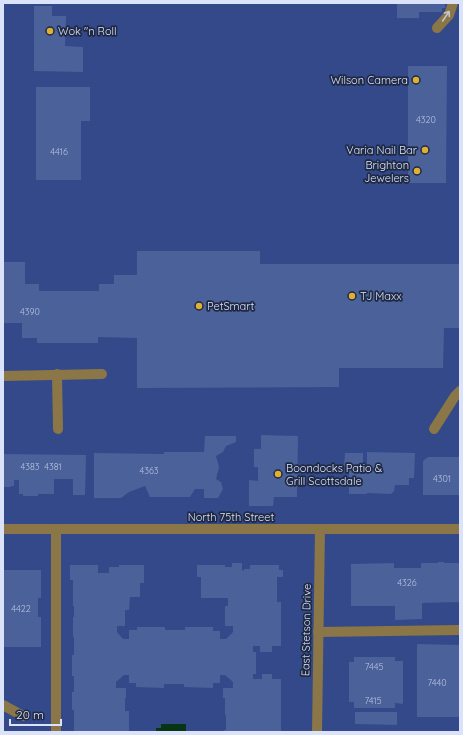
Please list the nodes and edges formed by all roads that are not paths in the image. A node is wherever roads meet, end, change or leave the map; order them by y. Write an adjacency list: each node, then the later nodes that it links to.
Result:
1 (452, 3): 2 (street, one-way to 1)
2 (437, 28)
3 (58, 374): 4 (street); 5 (street); 7 (street)
4 (102, 374)
5 (3, 376)
6 (460, 390): 8 (street)
7 (58, 429)
8 (434, 429)
9 (3, 529): 10 (street, North 75th Street)
10 (56, 529): 11 (street, North 75th Street); 17 (street)
11 (320, 529): 12 (street, North 75th Street); 14 (street, East Stetson Drive)
12 (460, 529)
13 (460, 630): 14 (street)
14 (318, 632): 18 (street, East Stetson Drive)
15 (3, 705): 16 (street)
16 (23, 716)
17 (56, 732)
18 (317, 732)

